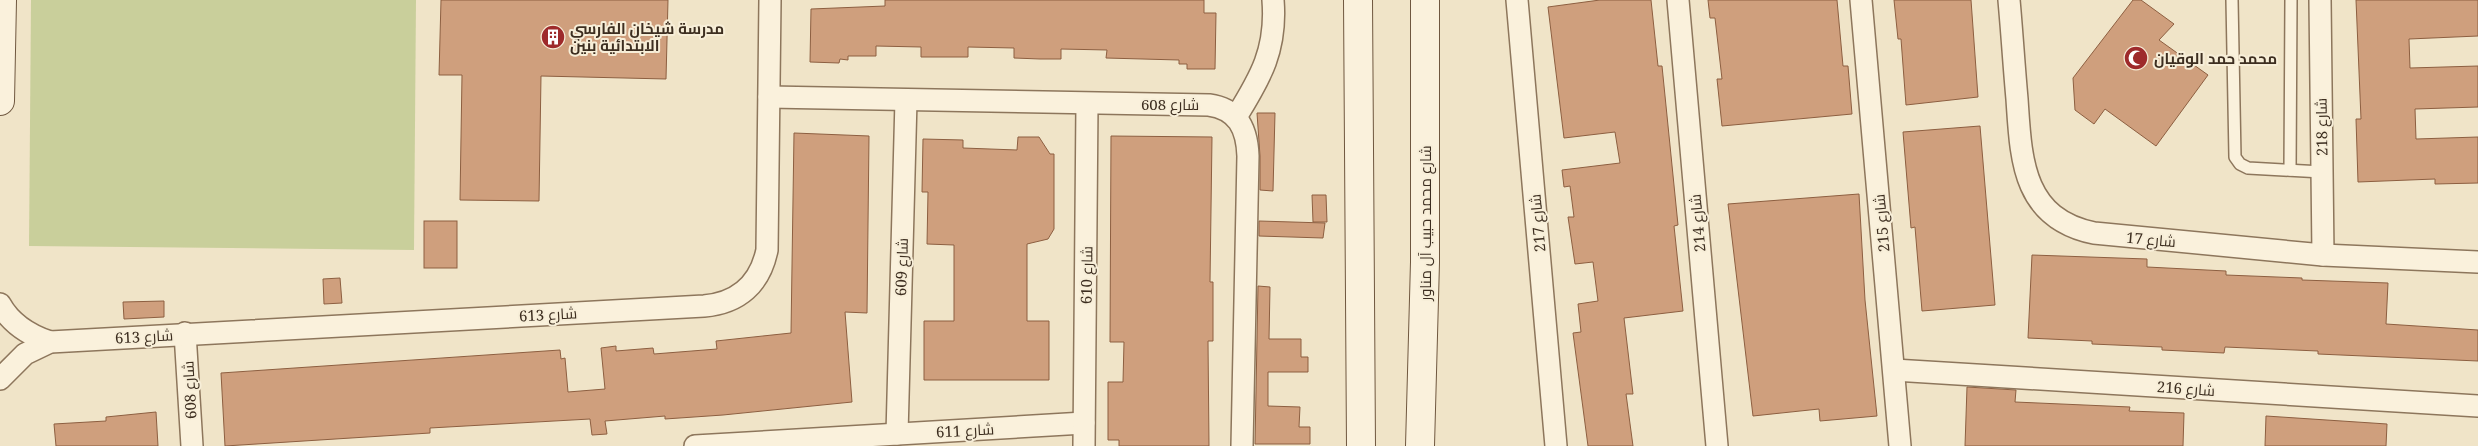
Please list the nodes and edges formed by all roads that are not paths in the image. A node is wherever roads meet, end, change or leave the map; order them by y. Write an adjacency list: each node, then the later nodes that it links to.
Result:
1 (2, 0): 15 (main road)
2 (770, 0): 13 (street, شارع 613)
3 (1273, 0): 17 (street)
4 (1358, 0): 34 (main road)
5 (1425, 0): 35 (main road, شارع محمد حبيب آل مناور)
6 (1517, 0): 36 (street, شارع 217)
7 (1678, 0): 37 (street, شارع 214)
8 (1861, 0): 25 (street, شارع 215)
9 (2009, 0): 20 (street, شارع 17)
10 (2232, 0): 18 (lane)
11 (2291, 0): 18 (lane)
12 (2320, 0): 19 (street, شارع 218)
13 (769, 97): 14 (street, شارع 608); 23 (street, شارع 613)
14 (906, 100): 16 (street, شارع 608); 29 (street, شارع 609)
15 (0, 101)
16 (1088, 104): 17 (street, شارع 608); 28 (street, شارع 610)
17 (1236, 117): 33 (street)
18 (2290, 170): 19 (lane)
19 (2322, 172): 20 (street, شارع 218)
20 (2323, 254): 21 (street, شارع 17)
21 (2478, 262)
22 (0, 304): 24 (street, شارع 613)
23 (185, 333): 24 (street, شارع 613); 30 (street, شارع 608)
24 (50, 342): 26 (street, شارع 613)
25 (1894, 370): 27 (street, شارع 216); 38 (street, شارع 215)
26 (0, 379)
27 (2478, 406)
28 (1084, 423): 29 (street, شارع 611); 32 (street, شارع 610)
29 (897, 434): 31 (street, شارع 611)
30 (192, 446)
31 (696, 446)
32 (1084, 446)
33 (1242, 446)
34 (1361, 446)
35 (1420, 446)
36 (1556, 446)
37 (1717, 446)
38 (1900, 446)

